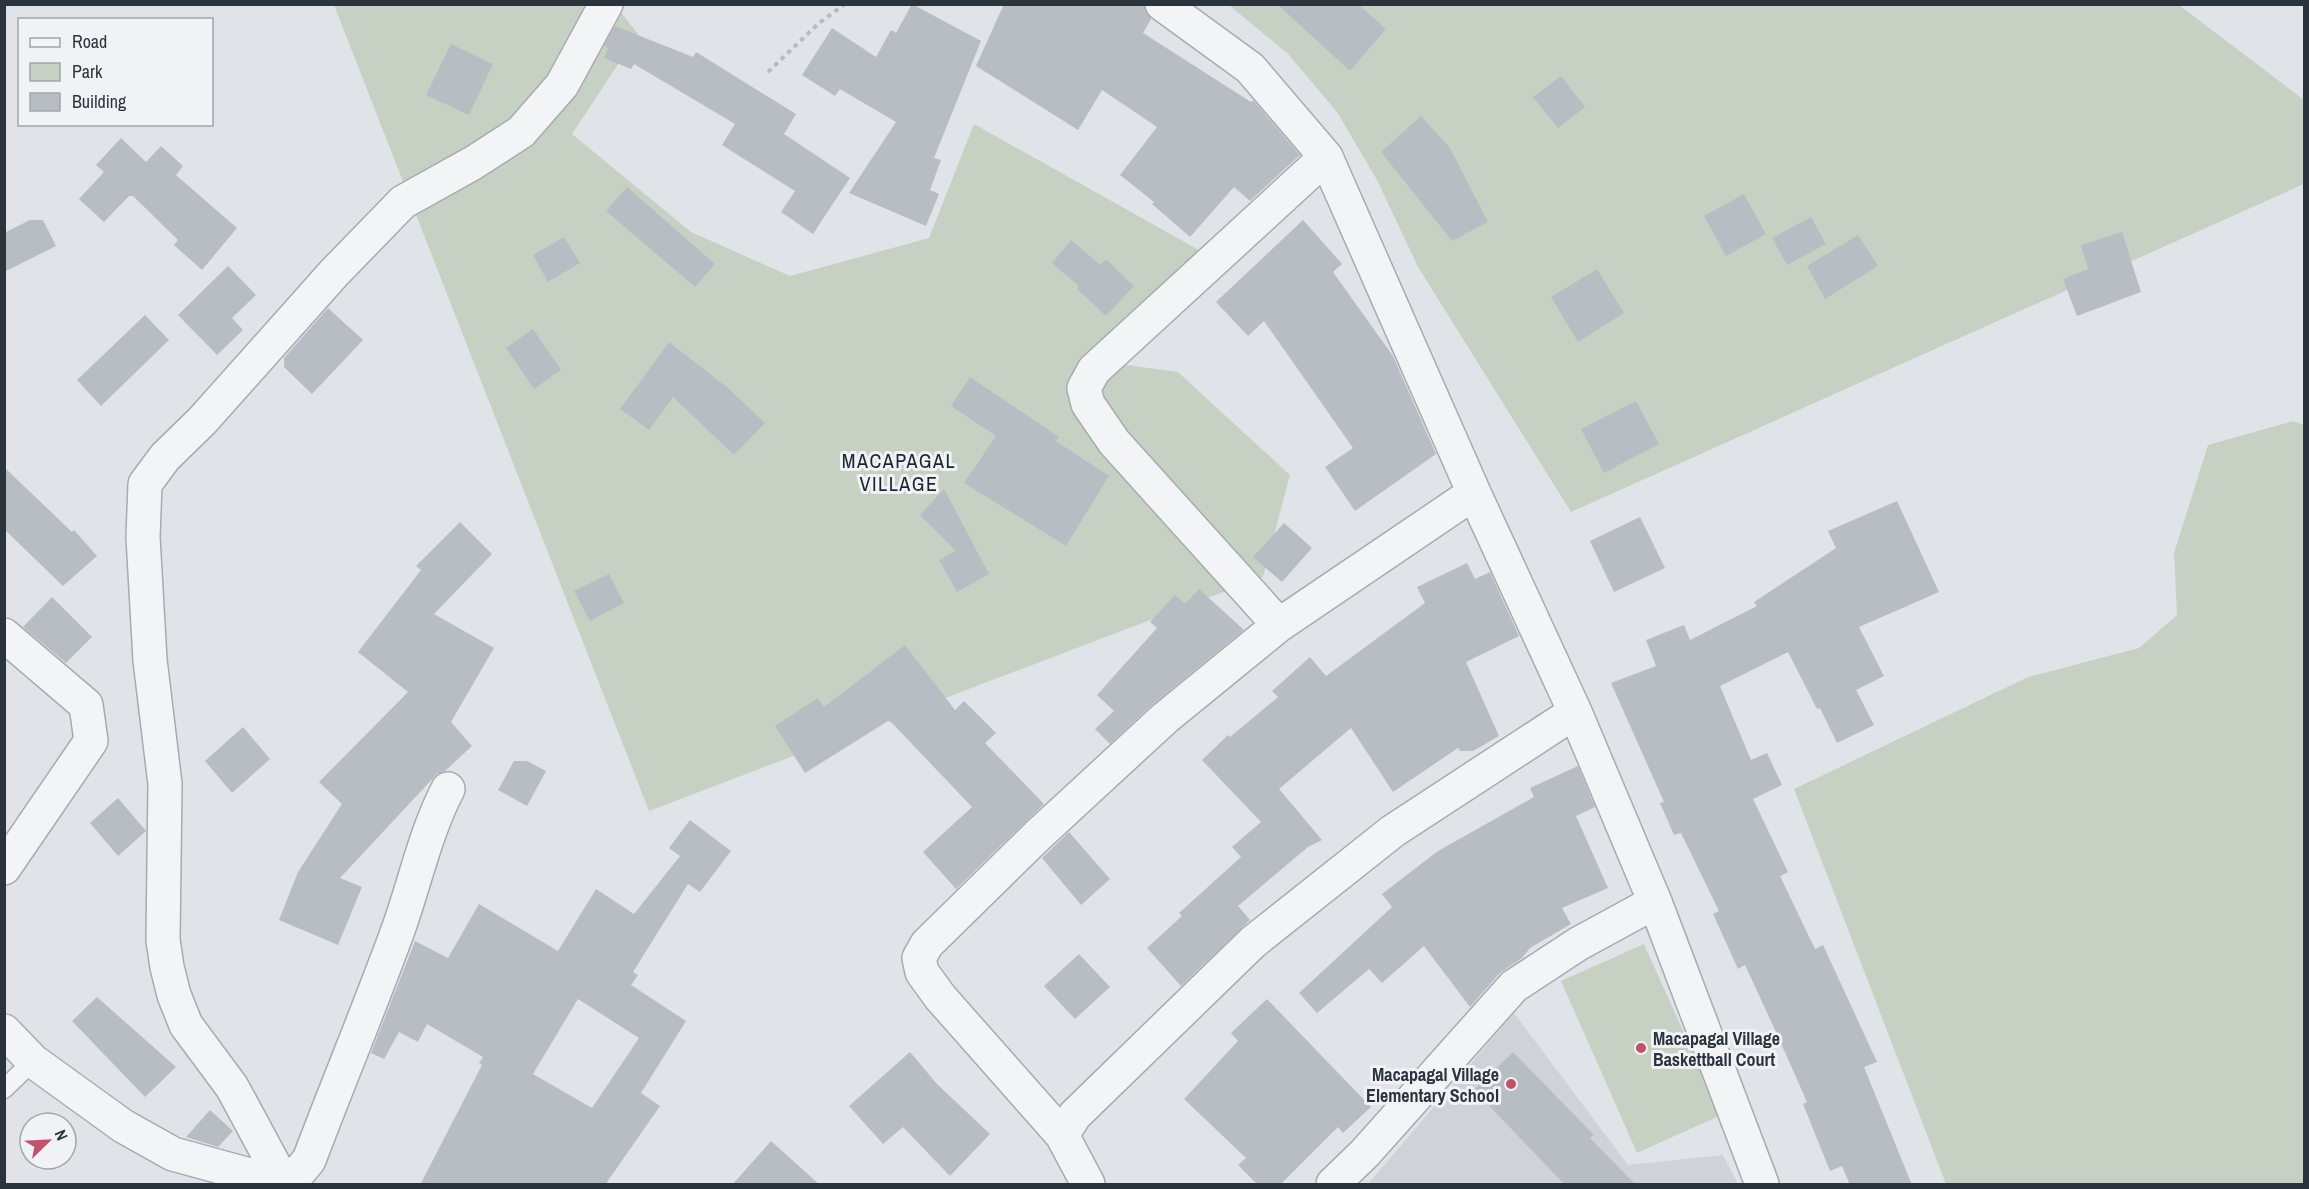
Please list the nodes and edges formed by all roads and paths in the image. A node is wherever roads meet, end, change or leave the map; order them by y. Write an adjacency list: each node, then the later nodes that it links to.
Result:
1 (606, 4): 17 (street)
2 (845, 4): 4 (path)
3 (1162, 4): 5 (street)
4 (768, 72)
5 (1326, 157): 6 (street); 7 (street)
6 (1474, 493): 7 (street); 9 (street)
7 (1279, 625): 16 (street)
8 (4, 635): 11 (street)
9 (1575, 712): 12 (street); 16 (street)
10 (448, 789): 17 (street)
11 (4, 868)
12 (1654, 902): 19 (street); 20 (street)
13 (4, 1031): 14 (street)
14 (33, 1062): 15 (lane); 17 (street)
15 (4, 1089)
16 (1062, 1135): 18 (street)
17 (280, 1176)
18 (1088, 1185)
19 (1333, 1185)
20 (1762, 1185)

